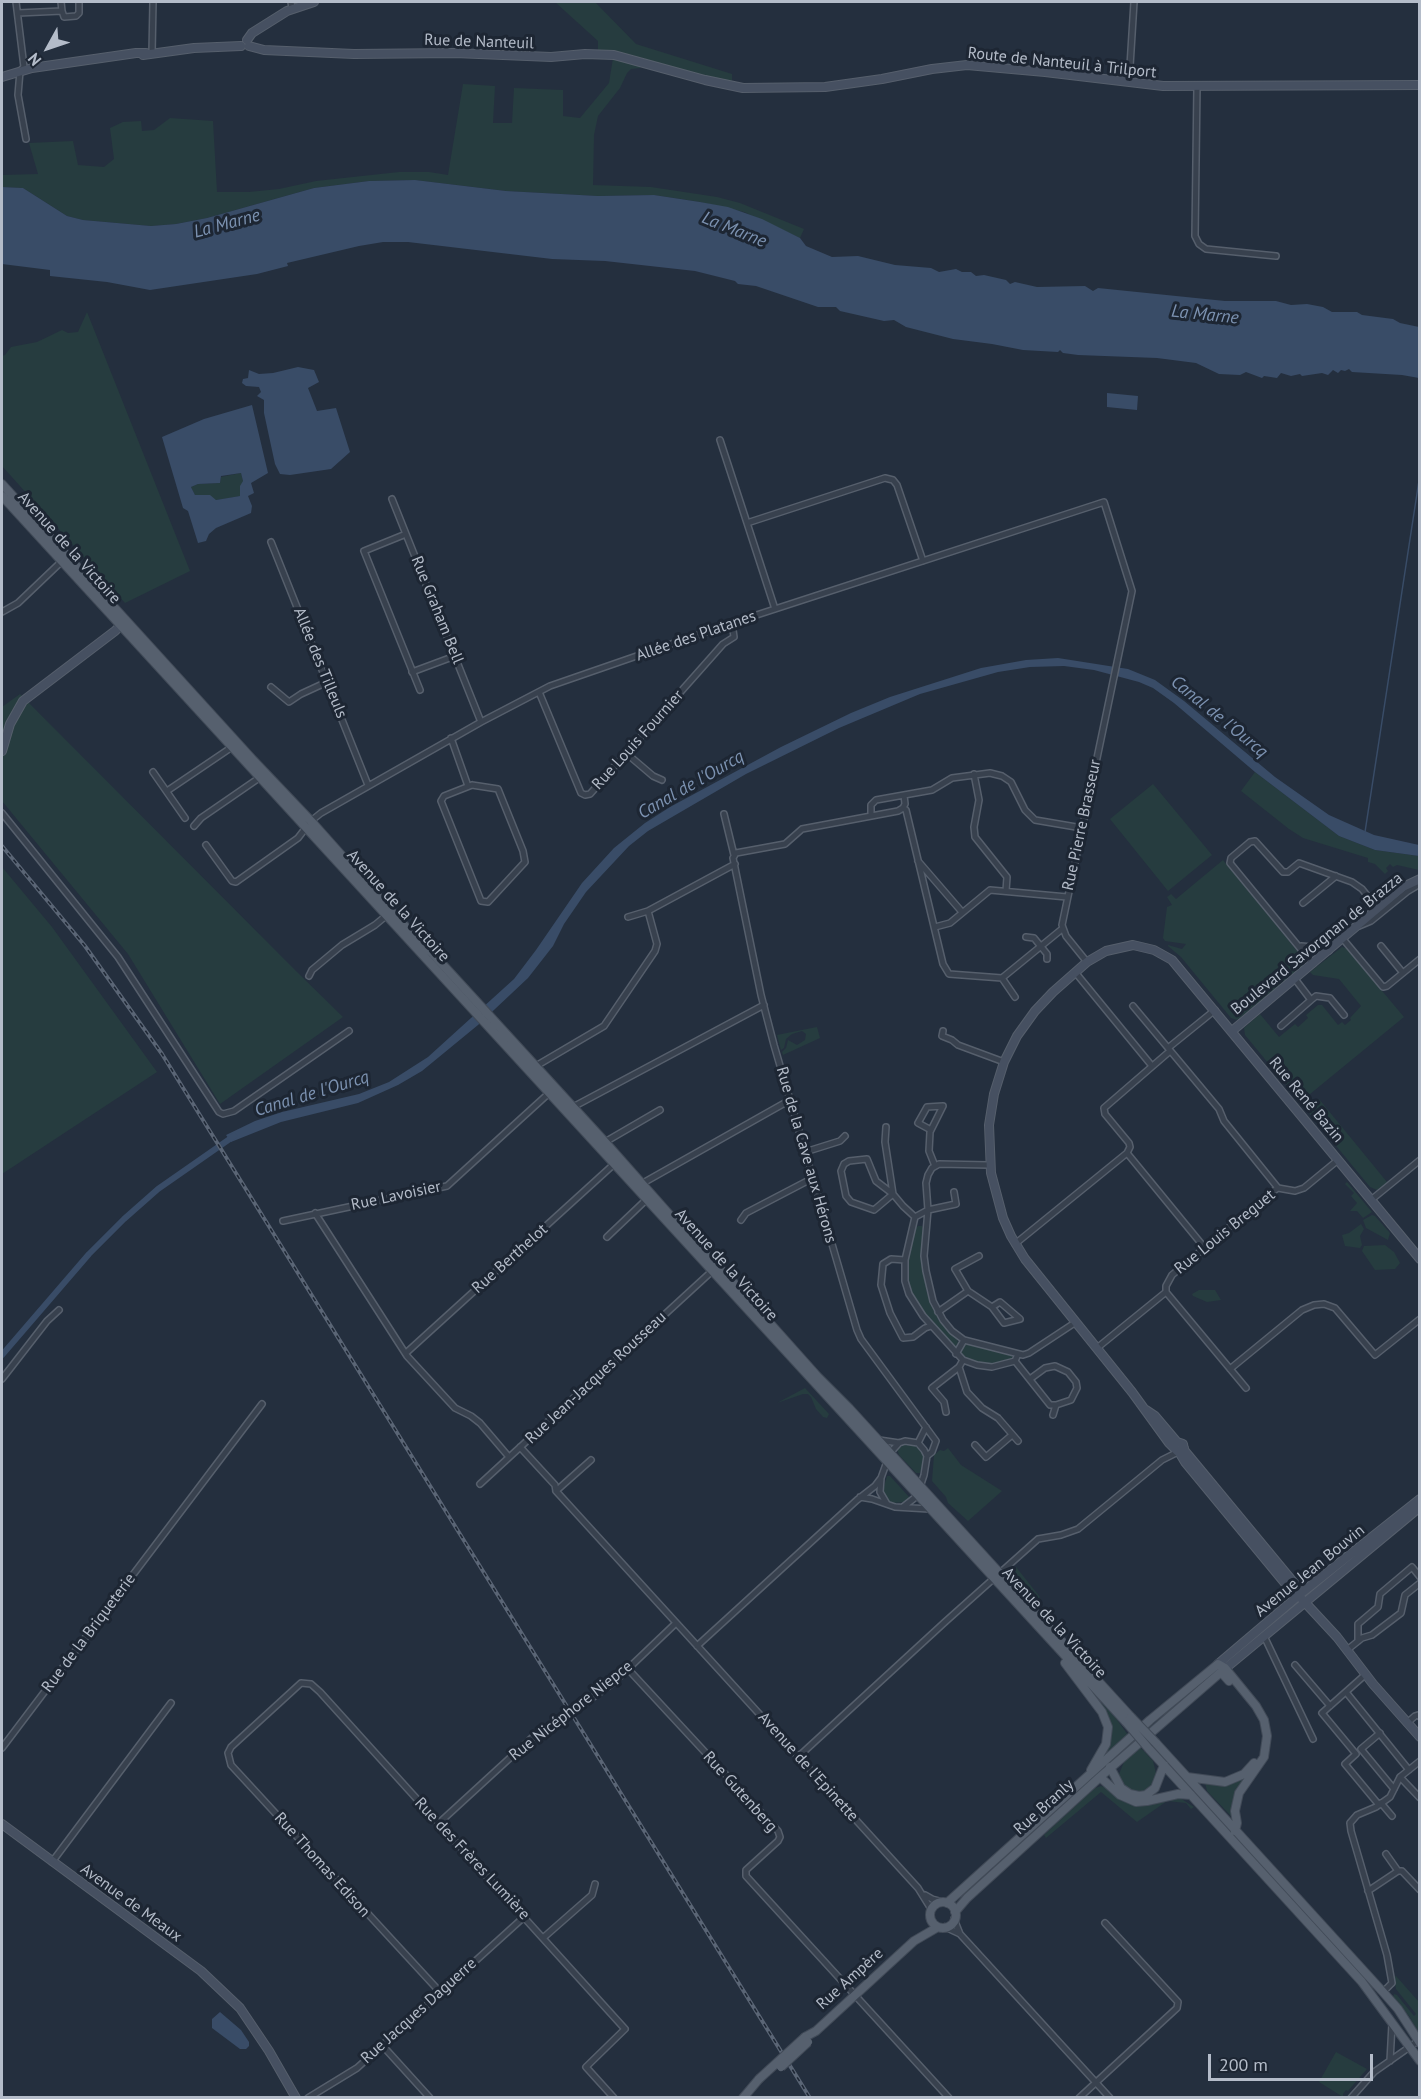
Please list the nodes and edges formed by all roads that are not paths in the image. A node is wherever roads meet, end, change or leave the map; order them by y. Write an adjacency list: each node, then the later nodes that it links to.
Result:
1 (16, 2): 9 (street)
2 (61, 2): 8 (street)
3 (79, 2): 8 (street)
4 (153, 2): 11 (street)
5 (314, 2): 7 (street)
6 (1134, 2): 15 (street)
7 (292, 5): 10 (street)
8 (62, 11): 9 (street)
9 (18, 13): 12 (street)
10 (246, 44): 11 (street, Rue de Nanteuil); 14 (street, Rue de Nanteuil)
11 (149, 53): 12 (street, Rue de Nanteuil)
12 (20, 71): 13 (street, Rue de Nanteuil); 18 (street)
13 (2, 77)
14 (705, 80): 15 (street, Route de Nanteuil à Trilport)
15 (1129, 82): 17 (street, Route de Nanteuil à Trilport)
16 (1419, 85): 17 (street, Route de Nanteuil à Trilport)
17 (1197, 86): 19 (street)
18 (26, 139)
19 (1276, 256)
20 (720, 440): 24 (street)
21 (2, 484): 30 (main road, Avenue de la Victoire)
22 (2, 496): 28 (main road, Avenue de la Victoire)
23 (392, 499): 25 (street, Rue Graham Bell)
24 (747, 523): 27 (street); 29 (street)
25 (406, 534): 35 (street, Rue Graham Bell); 37 (street)
26 (271, 542): 38 (street, Allée des Tilleuls)
27 (923, 561): 29 (street, Allée des Platanes); 36 (street, Allée des Platanes)
28 (61, 562): 31 (street); 33 (main road, Avenue de la Victoire)
29 (775, 609): 32 (street, Allée des Platanes)
30 (118, 611): 33 (street); 34 (main road, Avenue de la Victoire)
31 (2, 612)
32 (732, 623): 41 (street, Allée des Platanes); 46 (street, Rue Louis Fournier)
33 (120, 626): 34 (street); 44 (main road, Avenue de la Victoire); 45 (street)
34 (160, 656): 61 (main road, Avenue de la Victoire)
35 (455, 656): 37 (street); 42 (street, Rue Graham Bell)
36 (1116, 662): 63 (street, Rue Pierre Brasseur)
37 (412, 672): 40 (street)
38 (327, 682): 39 (street); 51 (street, Allée des Tilleuls)
39 (271, 687)
40 (420, 690)
41 (539, 692): 42 (street, Allée des Platanes); 46 (street, Rue Louis Fournier)
42 (481, 722): 43 (street, Allée des Platanes)
43 (451, 738): 51 (street, Allée des Platanes); 52 (street)
44 (232, 747): 49 (main road, Avenue de la Victoire); 53 (street)
45 (2, 751)
46 (626, 753): 50 (street)
47 (153, 772): 53 (street)
48 (974, 774): 55 (street); 63 (street); 72 (street)
49 (259, 778): 54 (main road, Avenue de la Victoire); 62 (street)
50 (662, 780)
51 (368, 785): 61 (street, Allée des Platanes)
52 (468, 786): 52 (street)
53 (167, 792): 60 (street)
54 (274, 794): 61 (street); 64 (main road, Avenue de la Victoire)
55 (904, 795): 56 (street); 59 (street)
56 (903, 808): 59 (street); 67 (street)
57 (2, 813): 107 (street)
58 (724, 814): 66 (street)
59 (871, 815): 66 (street)
60 (185, 818)
61 (311, 821): 64 (street, Allée des Platanes); 102 (main road, Avenue de la Victoire)
62 (194, 826)
63 (1082, 828): 73 (street, Rue Pierre Brasseur)
64 (305, 829): 65 (street, Allée des Platanes); 78 (main road, Avenue de la Victoire)
65 (206, 845)
66 (734, 855): 68 (street, Rue de la Cave aux Hérons)
67 (917, 860): 77 (street); 81 (street)
68 (735, 864): 76 (street); 100 (street, Rue de la Cave aux Hérons)
69 (1336, 876): 74 (street); 75 (street); 87 (street)
70 (1419, 879): 75 (street, Boulevard Savorgnan de Brazza)
71 (1419, 884): 80 (street)
72 (1006, 891): 73 (street); 77 (street)
73 (1067, 897): 82 (street, Rue Pierre Brasseur)
74 (1303, 903)
75 (1378, 909): 80 (street, Boulevard Savorgnan de Brazza)
76 (648, 911): 79 (street); 112 (street)
77 (962, 912): 81 (street)
78 (387, 915): 95 (street); 102 (main road, Avenue de la Victoire)
79 (628, 917)
80 (1358, 926): 84 (street, Boulevard Savorgnan de Brazza)
81 (935, 927): 96 (street)
82 (1062, 929): 85 (street); 91 (street)
83 (1026, 938): 85 (street)
84 (1343, 939): 88 (street, Boulevard Savorgnan de Brazza); 94 (street)
85 (1040, 945): 89 (street); 96 (street)
86 (1381, 946): 94 (street)
87 (1299, 947): 88 (street); 92 (street)
88 (1329, 951): 92 (street, Boulevard Savorgnan de Brazza)
89 (1047, 959)
90 (1419, 959): 94 (street)
91 (1087, 962): 93 (street); 103 (street, Rue René Bazin)
92 (1313, 964): 97 (street, Boulevard Savorgnan de Brazza)
93 (1075, 972): 111 (street); 113 (street)
94 (1403, 973)
95 (309, 976)
96 (1002, 978): 98 (street)
97 (1294, 980): 99 (street); 109 (street, Boulevard Savorgnan de Brazza)
98 (1015, 997)
99 (1311, 1000): 104 (street); 106 (street)
100 (764, 1005): 115 (street, Rue de la Cave aux Hérons); 116 (street)
101 (1133, 1006): 110 (street)
102 (475, 1007): 105 (main road, Avenue de la Victoire)
103 (1215, 1010): 109 (street, Rue René Bazin); 110 (street)
104 (1344, 1015)
105 (487, 1019): 112 (main road, Avenue de la Victoire); 114 (main road, Avenue de la Victoire)
106 (1281, 1026)
107 (349, 1031)
108 (943, 1031): 111 (street)
109 (1232, 1031): 126 (street, Rue René Bazin)
110 (1169, 1049): 113 (street); 133 (street)
111 (1004, 1062): 129 (street)
112 (536, 1066): 116 (main road, Avenue de la Victoire)
113 (1152, 1066): 124 (street)
114 (548, 1094): 128 (main road, Avenue de la Victoire); 139 (street, Rue Lavoisier)
115 (790, 1100): 123 (street, Rue de la Cave aux Hérons); 132 (street)
116 (573, 1107): 121 (main road, Avenue de la Victoire)
117 (660, 1110): 121 (street)
118 (886, 1127): 135 (street)
119 (931, 1130): 119 (street); 130 (street)
120 (845, 1136): 123 (street)
121 (605, 1142): 132 (main road, Avenue de la Victoire)
122 (868, 1151): 125 (street)
123 (806, 1152): 131 (street, Rue de la Cave aux Hérons)
124 (1127, 1153): 146 (street); 147 (street)
125 (867, 1159): 135 (street); 135 (street)
126 (1338, 1160): 133 (street, Rue Louis Breguet); 137 (street, Rue René Bazin)
127 (1419, 1160): 137 (street)
128 (613, 1165): 136 (main road, Avenue de la Victoire); 162 (street, Rue Berthelot)
129 (989, 1165): 130 (street); 146 (street)
130 (935, 1166): 138 (street)
131 (813, 1178): 142 (street); 175 (street, Rue de la Cave aux Hérons)
132 (642, 1183): 177 (main road, Avenue de la Victoire)
133 (1278, 1188): 147 (street, Rue Louis Breguet)
134 (954, 1192): 138 (street)
135 (893, 1194): 141 (street)
136 (648, 1199): 145 (street); 151 (main road, Avenue de la Victoire)
137 (1371, 1200): 149 (street, Rue René Bazin)
138 (928, 1210): 141 (street); 156 (street)
139 (326, 1211): 140 (street, Rue Lavoisier); 144 (street)
140 (315, 1213): 143 (street, Rue Lavoisier); 144 (street)
141 (915, 1217): 150 (street)
142 (741, 1220)
143 (283, 1221)
144 (319, 1222): 162 (street)
145 (606, 1237)
146 (1015, 1244): 158 (street)
147 (1204, 1247): 153 (street, Rue Louis Breguet)
148 (979, 1256): 152 (street)
149 (1419, 1259)
150 (905, 1260): 159 (street); 159 (street)
151 (711, 1272): 182 (street, Rue Jean-Jacques Rousseau); 188 (main road, Avenue de la Victoire)
152 (968, 1292): 154 (street); 156 (street)
153 (1166, 1292): 161 (street, Rue Louis Breguet); 167 (street)
154 (992, 1307): 154 (street)
155 (59, 1310): 168 (street)
156 (938, 1312): 160 (street)
157 (1419, 1319): 167 (street)
158 (1076, 1322): 161 (street); 164 (street)
159 (931, 1326): 163 (street)
160 (964, 1340): 163 (street); 164 (street)
161 (1097, 1348): 183 (street)
162 (406, 1353): 186 (street)
163 (956, 1354): 165 (street)
164 (1017, 1358): 165 (street); 169 (street)
165 (963, 1360): 166 (street)
166 (959, 1367): 173 (street); 176 (street)
167 (1230, 1369): 170 (street)
168 (2, 1379)
169 (1030, 1379): 172 (street); 172 (street)
170 (1246, 1388)
171 (262, 1404): 229 (street, Rue de la Briqueterie)
172 (1056, 1405): 174 (street)
173 (946, 1412)
174 (1053, 1415)
175 (926, 1427): 180 (street); 185 (street)
176 (1012, 1435): 178 (street); 181 (street)
177 (878, 1439): 179 (street); 184 (main road, Avenue de la Victoire)
178 (1018, 1441)
179 (899, 1443): 180 (street); 184 (street)
180 (918, 1443): 185 (street)
181 (975, 1445)
182 (520, 1447): 186 (street, Rue Jean-Jacques Rousseau); 192 (street)
183 (1178, 1448): 200 (street); 201 (street); 204 (street)
184 (890, 1454): 188 (street); 191 (main road, Avenue de la Victoire)
185 (927, 1456): 191 (street)
186 (509, 1457): 190 (street, Rue Jean-Jacques Rousseau)
187 (591, 1460): 192 (street)
188 (887, 1463): 189 (street); 193 (main road, Avenue de la Victoire)
189 (881, 1478): 194 (street); 196 (street)
190 (480, 1484)
191 (920, 1486): 193 (street); 201 (main road, Avenue de la Victoire)
192 (556, 1491): 207 (street)
193 (917, 1496): 197 (street); 199 (main road, Avenue de la Victoire)
194 (860, 1497): 196 (street); 211 (street)
195 (1419, 1499): 204 (street, Avenue Jean Bouvin)
196 (887, 1504): 197 (street)
197 (903, 1507): 199 (street)
198 (1419, 1508): 205 (street, Avenue Jean Bouvin)
199 (929, 1509): 201 (main road, Avenue de la Victoire)
200 (1252, 1542): 204 (street); 206 (street)
201 (996, 1576): 208 (main road, Avenue de la Victoire); 221 (main road, Avenue de la Victoire); 230 (street)
202 (1419, 1577): 210 (street)
203 (1419, 1583): 210 (street)
204 (1299, 1596): 205 (street); 206 (street, Avenue Jean Bouvin)
205 (1305, 1603): 209 (street, Avenue Jean Bouvin); 212 (street)
206 (1288, 1606): 214 (street, Avenue Jean Bouvin)
207 (676, 1623): 211 (street, Avenue de l'Epinette); 215 (street, Rue Nicéphore Niepce)
208 (1047, 1636): 221 (main road, Avenue de la Victoire); 238 (main road)
209 (1264, 1636): 214 (street, Avenue Jean Bouvin); 227 (street)
210 (1358, 1641): 212 (street)
211 (697, 1646): 230 (street, Avenue de l'Epinette)
212 (1347, 1650): 216 (street)
213 (1295, 1665): 219 (street)
214 (1221, 1668): 223 (main road); 236 (main road); 246 (main road)
215 (628, 1669): 244 (street, Rue Nicéphore Niepce, bridge); 265 (street, Rue Gutenberg)
216 (1366, 1674): 217 (street); 222 (street)
217 (1346, 1692): 219 (street); 224 (street)
218 (171, 1703): 248 (street)
219 (1330, 1706): 242 (street)
220 (1419, 1715): 222 (street)
221 (1128, 1720): 228 (main road, Avenue de la Victoire, bridge)
222 (1407, 1723): 226 (street)
223 (1153, 1724): 233 (main road, Rue Branly); 238 (main road, Rue Branly)
224 (1380, 1733): 234 (street); 239 (street)
225 (244, 1734): 244 (street, Rue des Frères Lumière); 263 (street, Rue Thomas Edison)
226 (1419, 1737)
227 (1313, 1739)
228 (1152, 1746): 232 (main road, Avenue de la Victoire); 236 (main road, Avenue de la Victoire)
229 (2, 1748)
230 (798, 1757): 251 (street, Avenue de l'Epinette)
231 (1419, 1761): 234 (street)
232 (1164, 1765): 233 (main road); 240 (main road, Avenue de la Victoire)
233 (1110, 1767): 235 (main road, Rue Branly)
234 (1409, 1770): 237 (street)
235 (1100, 1777): 240 (main road); 256 (main road, Rue Branly)
236 (1187, 1777): 246 (main road, Avenue de la Victoire)
237 (1400, 1777): 239 (street); 241 (street)
238 (1084, 1780): 254 (main road, Rue Branly)
239 (1394, 1789): 242 (street)
240 (1191, 1795): 266 (main road, Avenue de la Victoire)
241 (1419, 1798)
242 (1380, 1804): 243 (street); 253 (street)
243 (1392, 1816)
244 (439, 1823): 257 (street, Rue des Frères Lumière)
245 (2, 1824): 248 (street, Avenue de Meaux)
246 (1235, 1831): 264 (main road, Avenue de la Victoire)
247 (1386, 1854): 249 (street)
248 (52, 1862): 273 (street, Avenue de Meaux)
249 (1398, 1871): 252 (street); 253 (street)
250 (595, 1884): 261 (street)
251 (918, 1888): 254 (street, Avenue de l'Epinette); 255 (street, Avenue de l'Epinette)
252 (1419, 1890)
253 (1368, 1891): 264 (street)
254 (945, 1902): 255 (main road); 256 (main road)
255 (931, 1913): 259 (main road); 262 (main road, Rue Ampère)
256 (955, 1916): 259 (main road); 260 (street)
257 (524, 1917): 261 (street, Rue des Frères Lumière); 263 (street, Rue Jacques Daguerre)
258 (1105, 1923): 272 (street)
259 (942, 1927): 260 (street); 262 (main road, Rue Ampère)
260 (960, 1934): 272 (street)
261 (543, 1938): 276 (street, Rue des Frères Lumière)
262 (914, 1941): 265 (main road, Rue Ampère)
263 (440, 1992): 267 (street, Rue Jacques Daguerre)
264 (1383, 1992): 268 (main road, Avenue de la Victoire)
265 (855, 1995): 277 (main road, Rue Ampère, bridge); 278 (street)
266 (1391, 2020): 269 (main road, Avenue de la Victoire); 270 (street)
267 (382, 2045): 274 (street, Rue Jacques Daguerre); 275 (street)
268 (1419, 2045): 269 (street)
269 (1410, 2046): 270 (street); 271 (main road, Avenue de la Victoire)
270 (1389, 2061): 281 (street)
271 (1419, 2061)
272 (1096, 2082): 279 (street); 280 (street)
273 (296, 2097)
274 (308, 2097)
275 (430, 2097)
276 (614, 2097)
277 (743, 2097)
278 (949, 2097)
279 (1079, 2097)
280 (1110, 2097)
281 (1351, 2097)

